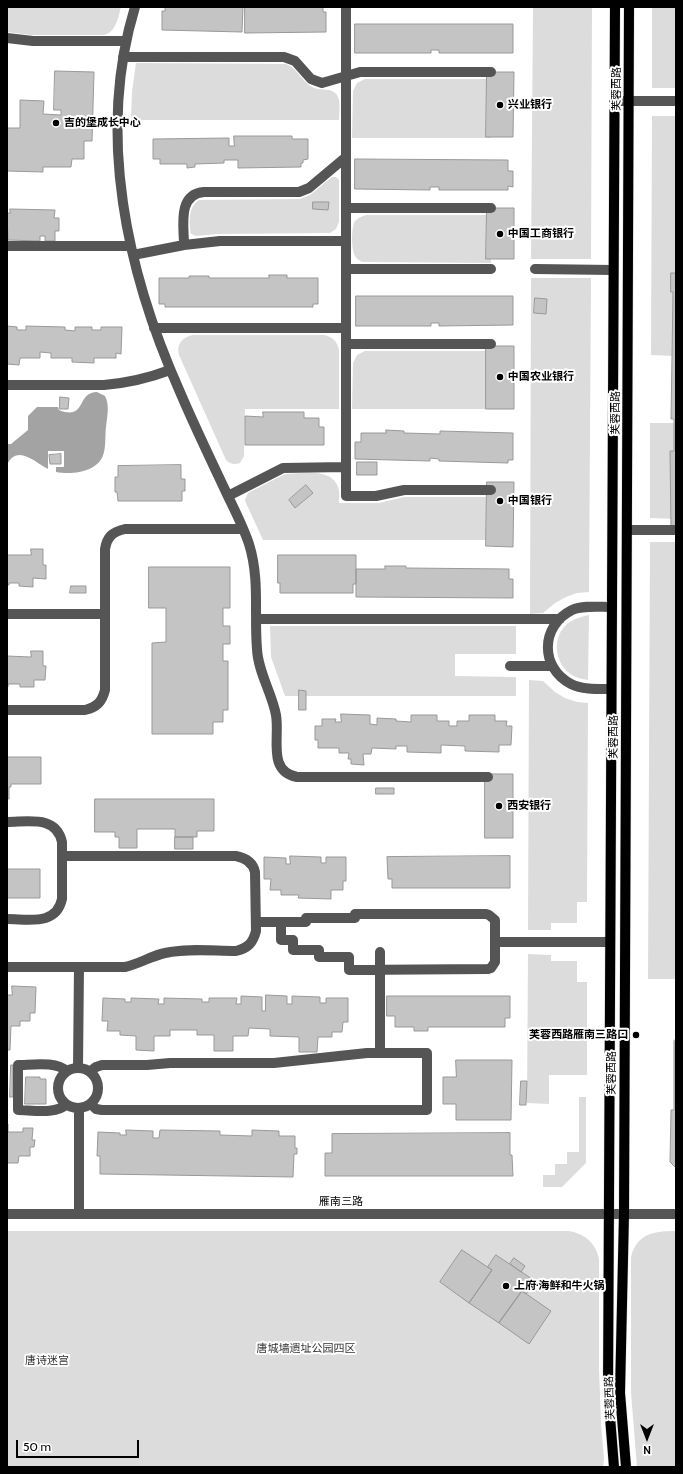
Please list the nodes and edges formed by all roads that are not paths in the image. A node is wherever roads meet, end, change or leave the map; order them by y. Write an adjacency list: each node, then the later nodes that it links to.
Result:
1 (135, 7): 6 (street)
2 (346, 7): 9 (street)
3 (615, 7): 10 (main road, 芙蓉西路)
4 (629, 7): 11 (main road, 芙蓉西路)
5 (7, 38): 6 (street)
6 (126, 41): 7 (street)
7 (123, 57): 9 (street); 19 (street)
8 (491, 72): 9 (street)
9 (346, 76): 13 (street)
10 (614, 101): 11 (street); 23 (main road, 芙蓉西路)
11 (629, 101): 12 (street); 34 (main road, 芙蓉西路)
12 (676, 101)
13 (346, 158): 14 (street); 17 (street)
14 (346, 208): 15 (street); 16 (street)
15 (491, 208)
16 (346, 241): 17 (street); 20 (street)
17 (184, 245): 19 (street)
18 (7, 246): 19 (street)
19 (132, 250): 24 (street)
20 (346, 269): 21 (street); 25 (street)
21 (491, 269)
22 (535, 269): 23 (street)
23 (613, 270): 36 (main road, 芙蓉西路)
24 (154, 328): 25 (street); 28 (street)
25 (346, 328): 26 (street)
26 (346, 344): 27 (street); 30 (street)
27 (491, 344)
28 (170, 370): 29 (street); 32 (street)
29 (7, 385)
30 (346, 467): 31 (street); 32 (street)
31 (491, 490)
32 (228, 496): 33 (street)
33 (243, 529): 38 (street); 39 (street)
34 (627, 530): 35 (street); 67 (main road, 芙蓉西路)
35 (676, 530)
36 (612, 607): 40 (street); 43 (main road, 芙蓉西路)
37 (7, 614): 38 (street)
38 (105, 614): 44 (street)
39 (256, 618): 40 (street); 45 (street)
40 (560, 618): 42 (street)
41 (510, 666): 42 (street)
42 (552, 666): 43 (street)
43 (611, 688): 52 (main road, 芙蓉西路)
44 (7, 710)
45 (488, 777)
46 (7, 822): 47 (street)
47 (62, 856): 48 (street); 49 (street)
48 (7, 919)
49 (256, 922): 50 (street); 55 (street)
50 (281, 922): 51 (street); 56 (street)
51 (496, 942): 52 (street); 56 (street)
52 (610, 942): 66 (main road, 芙蓉西路)
53 (380, 952): 56 (street)
54 (7, 967): 55 (street)
55 (79, 967): 58 (street)
56 (380, 970): 57 (street)
57 (380, 1053): 60 (street); 62 (street)
58 (78, 1067): 59 (street); 60 (street)
59 (66, 1071): 61 (street); 61 (street)
60 (91, 1071): 62 (street)
61 (66, 1104): 63 (street)
62 (91, 1104): 63 (street)
63 (79, 1108): 65 (street)
64 (7, 1214): 65 (street, 雁南三路)
65 (79, 1214): 66 (street, 雁南三路)
66 (609, 1214): 67 (street, 雁南三路); 69 (main road, 芙蓉西路)
67 (624, 1214): 68 (street, 雁南三路); 70 (main road, 芙蓉西路)
68 (676, 1214)
69 (614, 1467)
70 (626, 1467)

